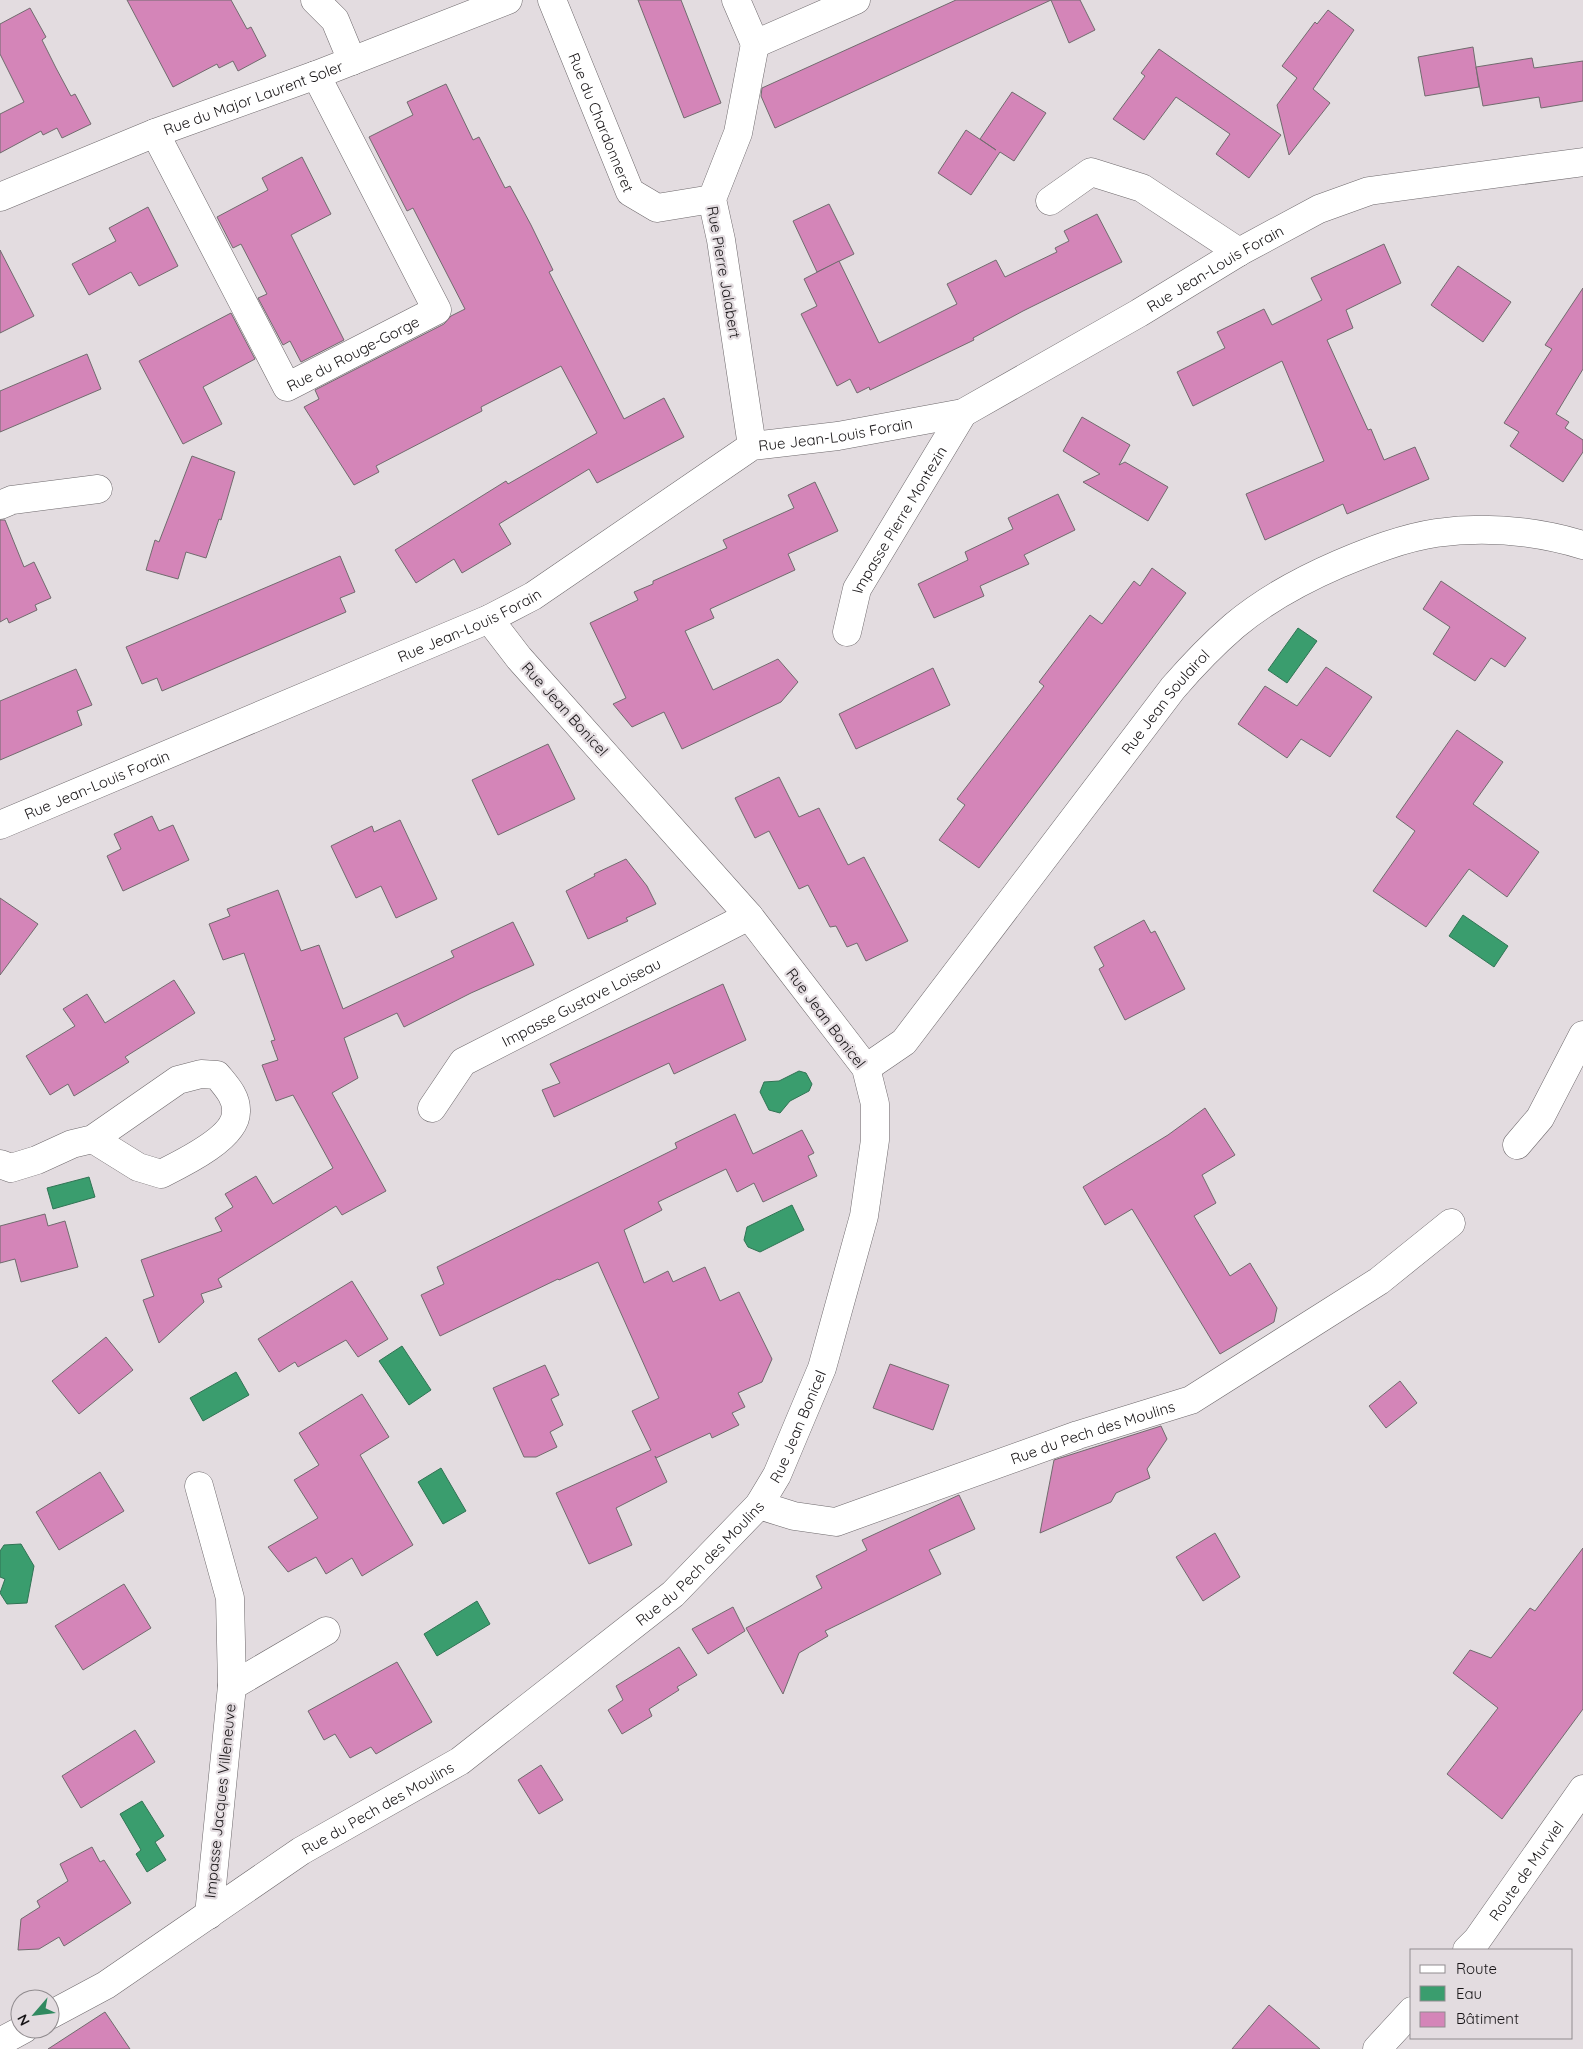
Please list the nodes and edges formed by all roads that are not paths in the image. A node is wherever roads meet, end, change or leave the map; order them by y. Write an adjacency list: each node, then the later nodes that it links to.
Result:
1 (315, 0): 7 (street)
2 (508, 0): 7 (street, Rue du Major Laurent Soler)
3 (552, 0): 12 (street, Rue du Chardonneret)
4 (736, 0): 6 (street)
5 (856, 0): 6 (street)
6 (755, 44): 12 (street, Rue Pierre Jalabert)
7 (352, 61): 8 (street, Rue du Major Laurent Soler)
8 (316, 75): 9 (street, Rue du Major Laurent Soler); 9 (street, Rue du Rouge-Gorge)
9 (155, 133): 11 (street, Rue du Major Laurent Soler)
10 (1583, 162): 14 (street, Rue Jean-Louis Forain)
11 (0, 197)
12 (712, 199): 16 (street, Rue Pierre Jalabert)
13 (1050, 201): 14 (street)
14 (1239, 252): 15 (street, Rue Jean-Louis Forain)
15 (963, 413): 16 (street, Rue Jean-Louis Forain); 21 (street, Impasse Pierre Montezin)
16 (752, 446): 20 (street, Rue Jean-Louis Forain)
17 (98, 488): 18 (street)
18 (0, 505)
19 (1583, 545): 25 (street, Rue Jean Soulairol)
20 (489, 619): 22 (street, Rue Jean-Louis Forain); 23 (street, Rue Jean Bonicel)
21 (846, 632)
22 (0, 824)
23 (749, 916): 25 (street, Rue Jean Bonicel); 26 (street, Impasse Gustave Loiseau)
24 (1583, 1035): 28 (street)
25 (866, 1068): 32 (street, Rue Jean Bonicel)
26 (432, 1108)
27 (92, 1138): 27 (street); 29 (street)
28 (1517, 1145)
29 (0, 1164)
30 (1451, 1223): 32 (street, Rue du Pech des Moulins)
31 (199, 1486): 34 (street, Impasse Jacques Villeneuve)
32 (758, 1505): 36 (street, Rue du Pech des Moulins)
33 (326, 1631): 34 (street, Impasse Jacques Villeneuve)
34 (232, 1686): 36 (street, Impasse Jacques Villeneuve)
35 (1583, 1789): 37 (street, Route de Murviel)
36 (209, 1915): 38 (street, Rue du Pech des Moulins)
37 (1468, 1949)
38 (60, 2010)
39 (1410, 2013): 40 (street)
40 (1377, 2049)

